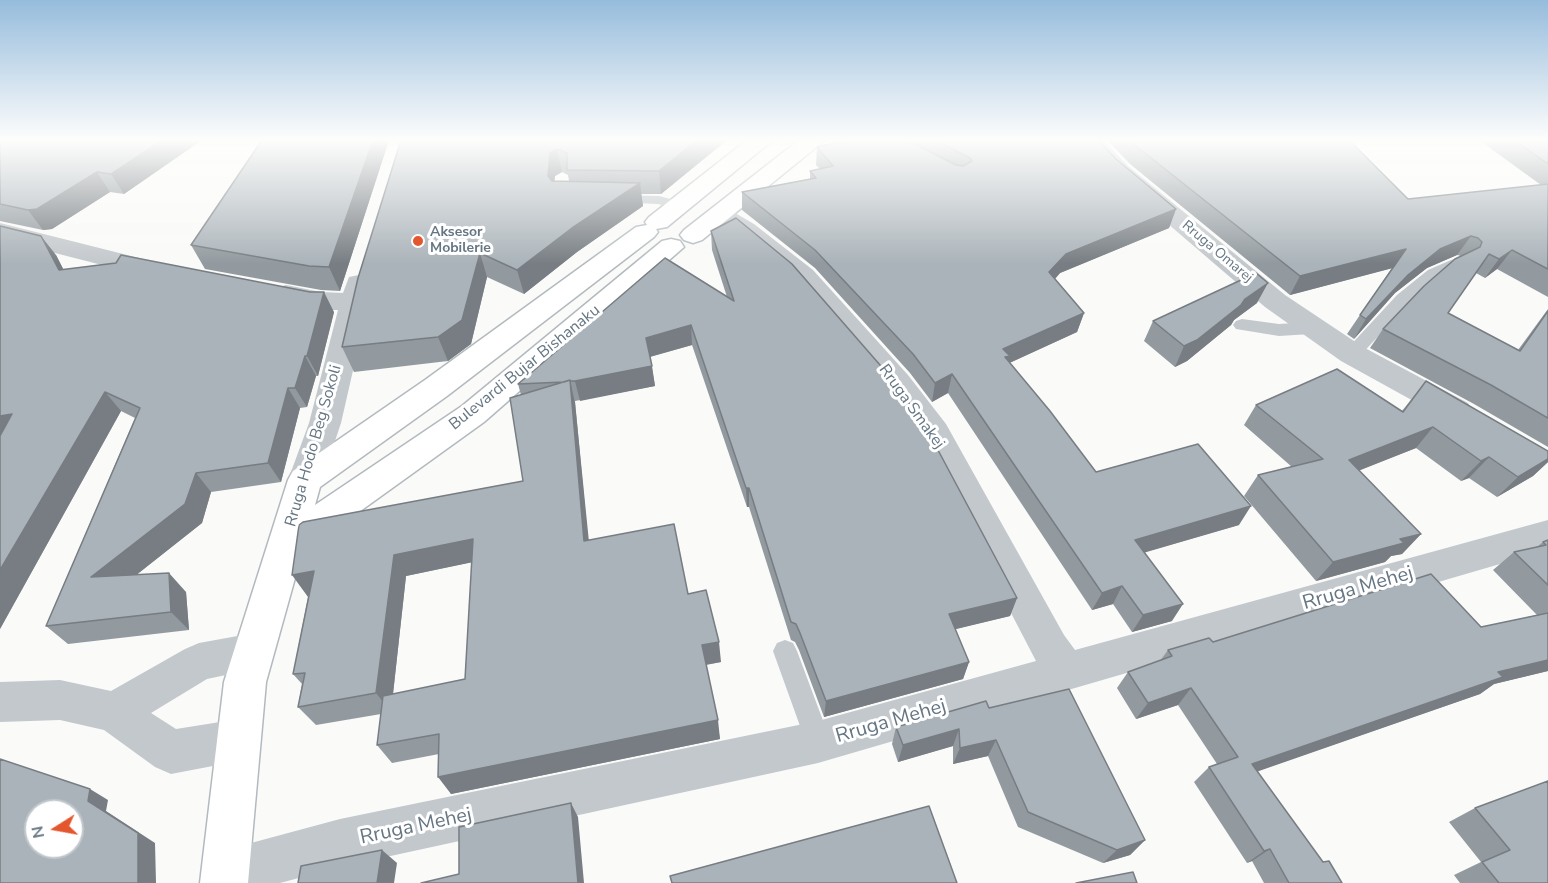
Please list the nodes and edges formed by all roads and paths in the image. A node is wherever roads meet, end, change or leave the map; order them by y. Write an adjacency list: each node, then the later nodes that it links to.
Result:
1 (708, 181): 5 (main road, Bulevardi Bujar Bishanaku)
2 (763, 181): 6 (main road, Bulevardi Bujar Bishanaku)
3 (1132, 181): 15 (street, Rruga Omarej)
4 (605, 200): 5 (lane)
5 (677, 205): 8 (main road, Bulevardi Bujar Bishanaku)
6 (721, 215): 8 (main road, Bulevardi Bujar Bishanaku); 23 (street, Rruga Smakej)
7 (0, 231): 11 (street)
8 (667, 234): 18 (main road, Bulevardi Bujar Bishanaku); 20 (main road, Bulevardi Bujar Bishanaku)
9 (366, 259): 13 (street, Rruga Hodo Beg Sokoli)
10 (1458, 262): 16 (lane)
11 (184, 276)
12 (264, 290): 13 (street)
13 (352, 303): 18 (street, Rruga Hodo Beg Sokoli)
14 (1242, 326): 15 (lane)
15 (1311, 328): 16 (street, Rruga Omarej)
16 (1352, 354): 17 (street, Rruga Omarej)
17 (1481, 426)
18 (305, 480): 20 (main road, Rruga Hodo Beg Sokoli)
19 (1548, 535): 23 (street, Rruga Mehej)
20 (286, 544): 22 (main road, Rruga Hodo Beg Sokoli)
21 (785, 651): 27 (lane)
22 (250, 667): 25 (street); 26 (main road, Rruga Hodo Beg Sokoli)
23 (1067, 672): 27 (street, Rruga Mehej)
24 (0, 702): 25 (street)
25 (114, 712): 26 (street)
26 (239, 740): 28 (main road, Rruga Hodo Beg Sokoli)
27 (818, 742): 28 (street, Rruga Mehej)
28 (224, 878)

